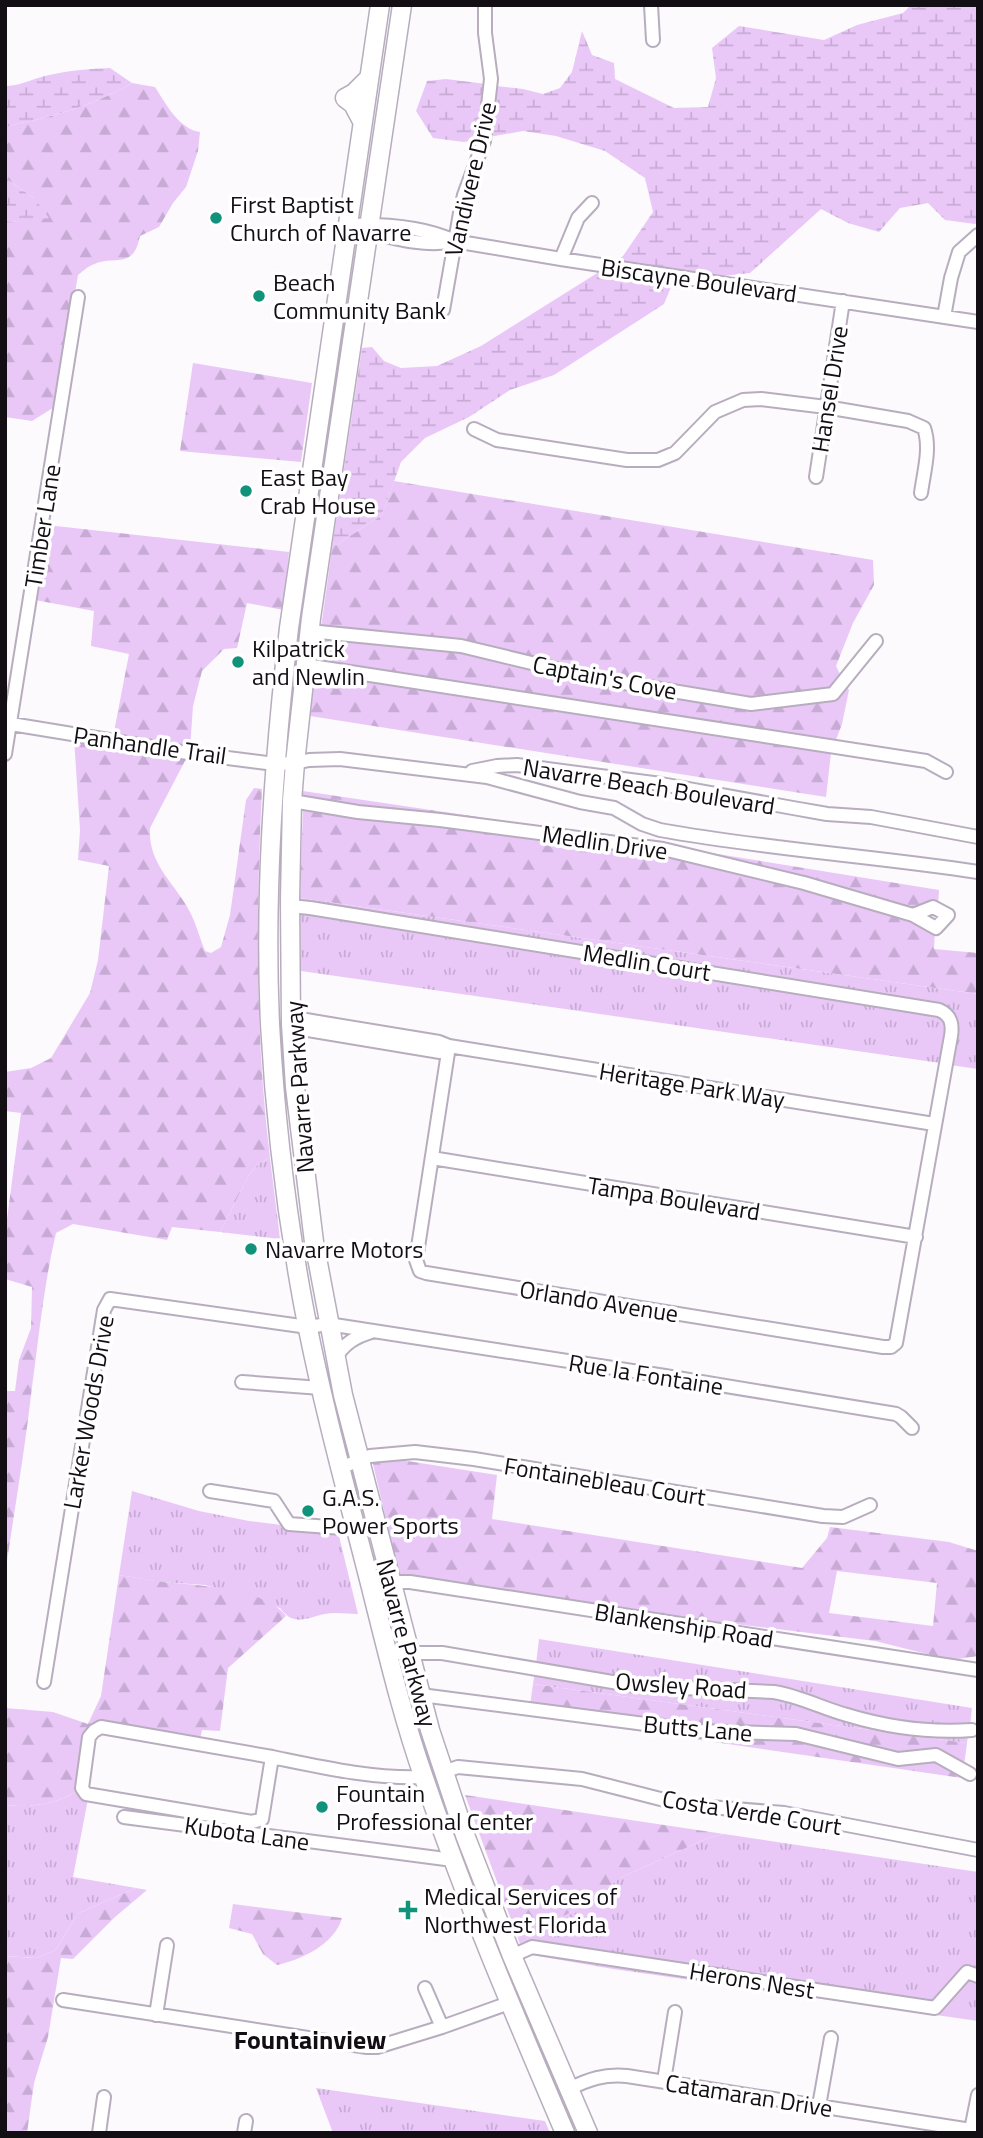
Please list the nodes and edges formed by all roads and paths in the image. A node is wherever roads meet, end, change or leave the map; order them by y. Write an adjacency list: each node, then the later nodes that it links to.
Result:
1 (380, 5): 7 (highway, Navarre Parkway)
2 (402, 5): 8 (highway, Navarre Parkway)
3 (485, 5): 10 (street, Vandivere Drive)
4 (651, 5): 5 (street)
5 (653, 40)
6 (592, 202): 11 (street)
7 (347, 225): 8 (street, Biscayne Boulevard); 26 (highway, Navarre Parkway)
8 (370, 228): 10 (street, Biscayne Boulevard); 21 (highway, Navarre Parkway)
9 (978, 235): 15 (street)
10 (454, 241): 11 (street, Biscayne Boulevard); 14 (street, Vandivere Drive)
11 (561, 260): 13 (street, Biscayne Boulevard)
12 (78, 297): 24 (street, Timber Lane)
13 (842, 301): 15 (street, Biscayne Boulevard); 17 (street, Hansel Drive)
14 (443, 310)
15 (944, 317): 16 (street, Biscayne Boulevard)
16 (978, 322)
17 (827, 407): 18 (street); 19 (street, Hansel Drive); 20 (street)
18 (474, 429)
19 (816, 477)
20 (921, 492)
21 (309, 631): 22 (street, Captain's Cove); 23 (highway, Navarre Parkway)
22 (876, 641)
23 (305, 665): 27 (highway, Navarre Parkway); 28 (street)
24 (8, 724): 25 (street, Timber Lane); 26 (street, Panhandle Trail)
25 (5, 754)
26 (275, 764): 27 (street, Panhandle Trail); 31 (highway, Navarre Parkway)
27 (295, 764): 29 (street, Panhandle Trail); 30 (highway, Navarre Parkway)
28 (946, 772)
29 (465, 773): 32 (street, Navarre Beach Boulevard); 33 (street, Navarre Beach Boulevard)
30 (292, 801): 34 (highway, Navarre Parkway); 35 (street, Medlin Drive)
31 (272, 836): 36 (highway); 38 (highway, Navarre Parkway)
32 (978, 837)
33 (978, 872)
34 (290, 906): 36 (highway, Navarre Parkway); 39 (street, Medlin Court)
35 (913, 915)
36 (291, 1024): 37 (street, Heritage Park Way); 38 (highway); 42 (highway, Navarre Parkway)
37 (449, 1046): 39 (street, Heritage Park Way); 40 (street, Orlando Avenue)
38 (274, 1087): 43 (highway, Navarre Parkway)
39 (934, 1124): 41 (street)
40 (432, 1158): 41 (street, Tampa Boulevard); 41 (street, Orlando Avenue)
41 (916, 1237)
42 (328, 1324): 43 (street, Rue la Fontaine); 44 (street, Rue la Fontaine); 45 (highway, Navarre Parkway)
43 (308, 1327): 47 (highway, Navarre Parkway); 58 (street, Larker Woods Drive)
44 (375, 1331): 45 (street); 48 (street, Rue la Fontaine)
45 (335, 1358): 49 (highway, Navarre Parkway)
46 (242, 1382): 47 (street)
47 (321, 1388): 50 (highway, Navarre Parkway)
48 (912, 1428)
49 (359, 1461): 50 (street, Fontainebleau Court); 52 (street, Fontainebleau Court); 54 (highway, Navarre Parkway)
50 (340, 1468): 53 (highway, Navarre Parkway)
51 (210, 1491): 53 (street)
52 (870, 1505)
53 (356, 1529): 56 (highway, Navarre Parkway)
54 (390, 1582): 55 (highway, Navarre Parkway); 57 (street, Blankenship Road)
55 (409, 1652): 56 (street, Owsley Road); 59 (highway, Navarre Parkway); 60 (street, Owsley Road)
56 (388, 1653): 64 (highway, Navarre Parkway)
57 (978, 1670)
58 (44, 1682)
59 (421, 1695): 62 (highway, Navarre Parkway); 63 (street, Butts Lane)
60 (972, 1730)
61 (272, 1757): 61 (street); 64 (street)
62 (443, 1772): 66 (street, Costa Verde Court); 69 (highway, Navarre Parkway)
63 (970, 1774)
64 (423, 1777): 67 (highway, Navarre Parkway)
65 (124, 1817): 67 (street, Kubota Lane)
66 (978, 1850)
67 (453, 1860): 73 (highway, Navarre Parkway)
68 (167, 1945): 75 (street)
69 (512, 1956): 70 (street, Herons Nest); 79 (highway, Navarre Parkway)
70 (978, 1976)
71 (425, 1987): 76 (street)
72 (63, 2000): 75 (street)
73 (509, 2003): 76 (street); 84 (highway, Navarre Parkway)
74 (675, 2012): 78 (street)
75 (156, 2015): 76 (street)
76 (442, 2027)
77 (831, 2038): 82 (street)
78 (664, 2081): 79 (street, Catamaran Drive); 82 (street, Catamaran Drive)
79 (569, 2089): 85 (highway, Navarre Parkway)
80 (978, 2095): 82 (street, Catamaran Drive)
81 (104, 2097): 83 (street)
82 (818, 2106)
83 (99, 2133)
84 (565, 2133)
85 (588, 2133)

